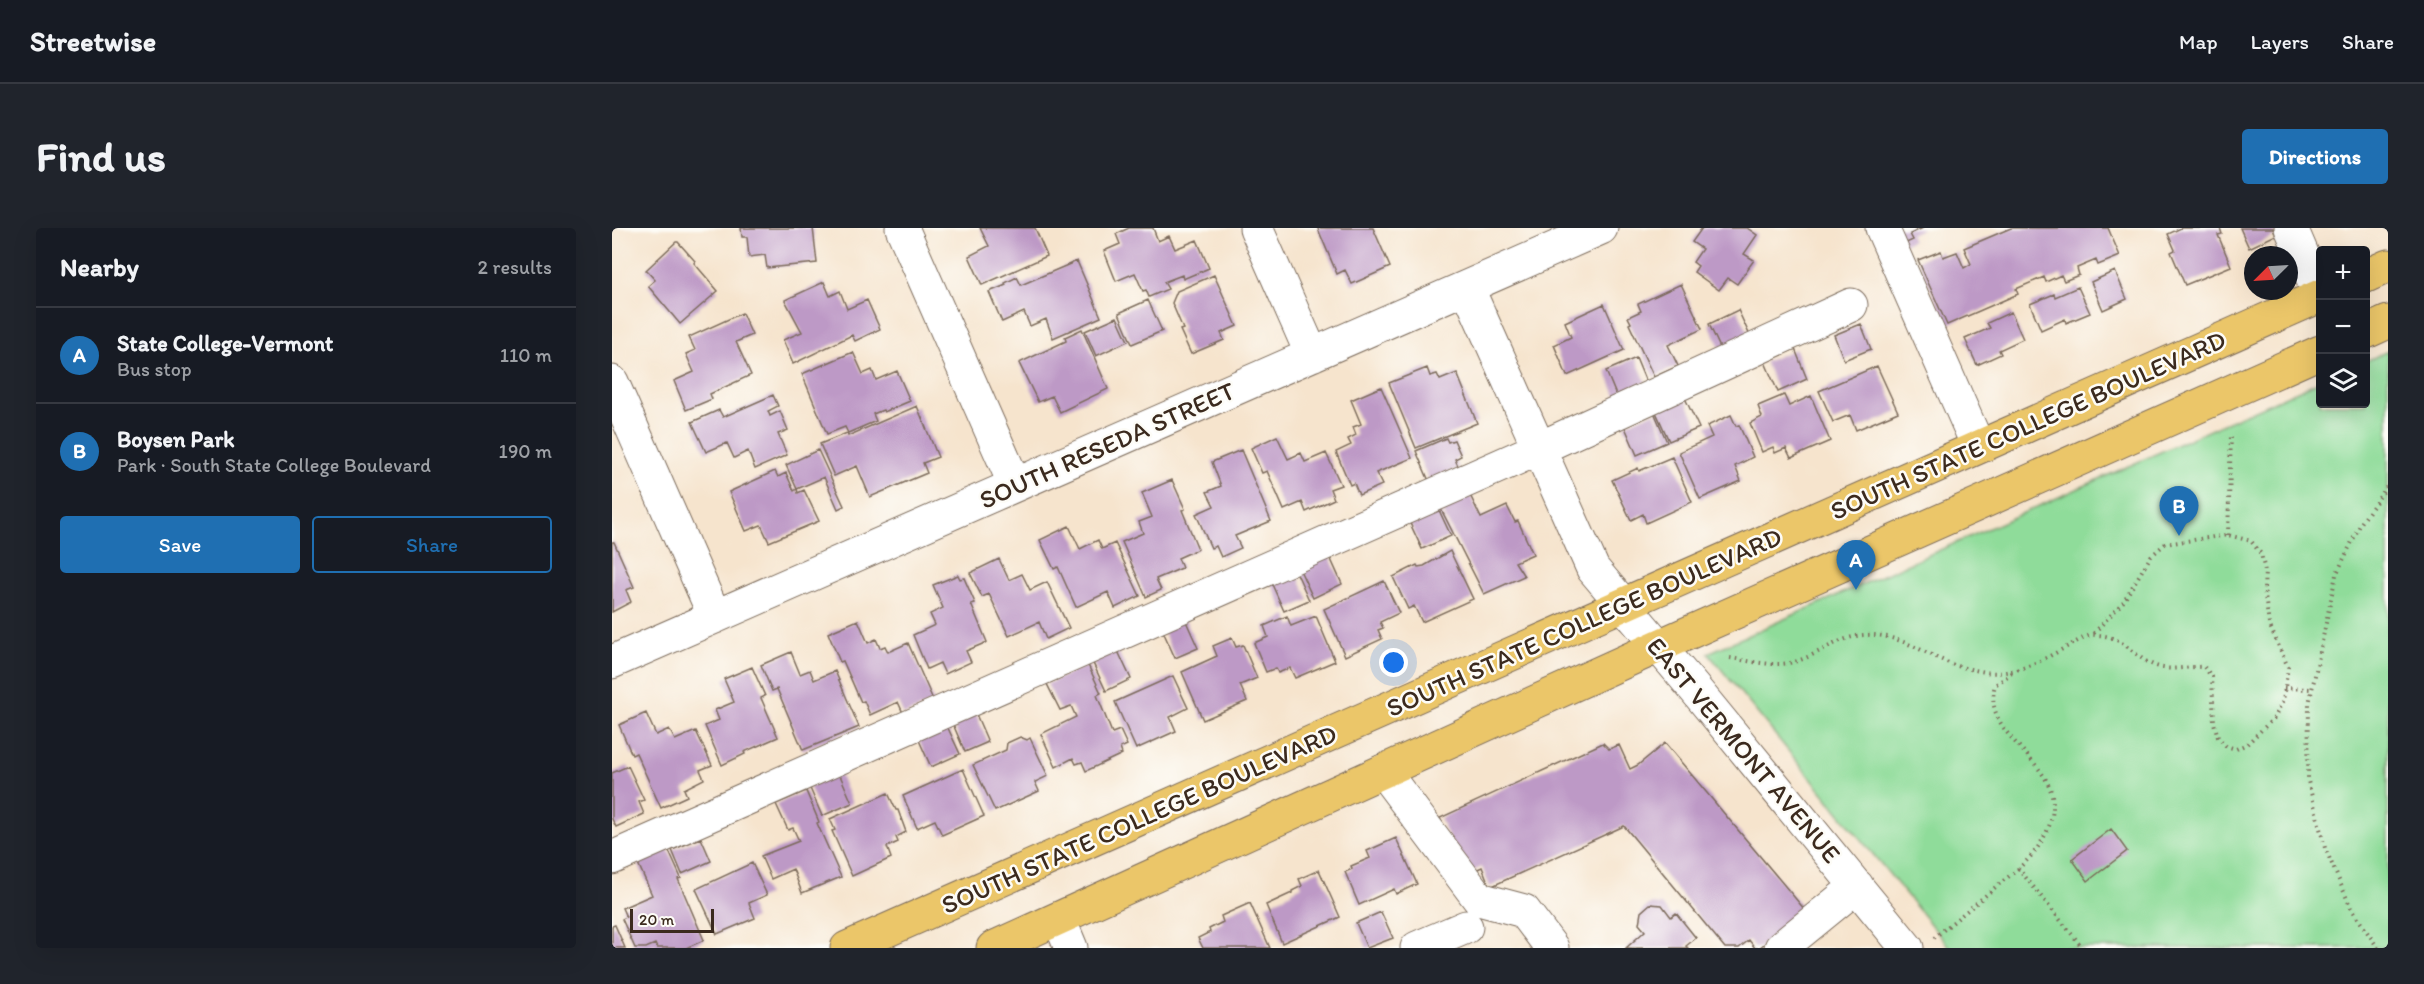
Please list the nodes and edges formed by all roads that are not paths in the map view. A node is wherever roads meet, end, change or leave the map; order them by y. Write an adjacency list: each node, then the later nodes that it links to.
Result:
1 (902, 228): 19 (street)
2 (1256, 228): 15 (street)
3 (1601, 228): 8 (street, SOUTH RESEDA STREET)
4 (1882, 228): 17 (street)
5 (2291, 228): 9 (street)
6 (2388, 266): 7 (main road)
7 (2370, 274)
8 (1467, 287): 15 (street, SOUTH RESEDA STREET); 18 (street, EAST VERMONT AVENUE)
9 (2316, 287)
10 (2316, 298): 17 (main road, SOUTH STATE COLLEGE BOULEVARD)
11 (1851, 305): 18 (street)
12 (2388, 321): 13 (main road)
13 (2370, 330)
14 (2316, 354): 22 (main road, SOUTH STATE COLLEGE BOULEVARD)
15 (1312, 355): 19 (street, SOUTH RESEDA STREET)
16 (612, 382): 21 (street)
17 (1978, 446): 20 (main road, SOUTH STATE COLLEGE BOULEVARD)
18 (1540, 448): 20 (street, EAST VERMONT AVENUE); 25 (street)
19 (1015, 485): 21 (street, SOUTH RESEDA STREET)
20 (1623, 606): 22 (street, EAST VERMONT AVENUE); 30 (main road, SOUTH STATE COLLEGE BOULEVARD)
21 (715, 617): 23 (street, SOUTH RESEDA STREET)
22 (1659, 646): 24 (main road, SOUTH STATE COLLEGE BOULEVARD); 26 (street, EAST VERMONT AVENUE)
23 (612, 662)
24 (1383, 771): 28 (main road, SOUTH STATE COLLEGE BOULEVARD); 33 (street)
25 (612, 858)
26 (1857, 886): 29 (street, EAST VERMONT AVENUE); 34 (street)
27 (1466, 927): 32 (street)
28 (1065, 933): 31 (main road, SOUTH STATE COLLEGE BOULEVARD)
29 (1919, 944)
30 (847, 948)
31 (993, 948)
32 (1417, 948)
33 (1552, 948)
34 (1781, 948)

